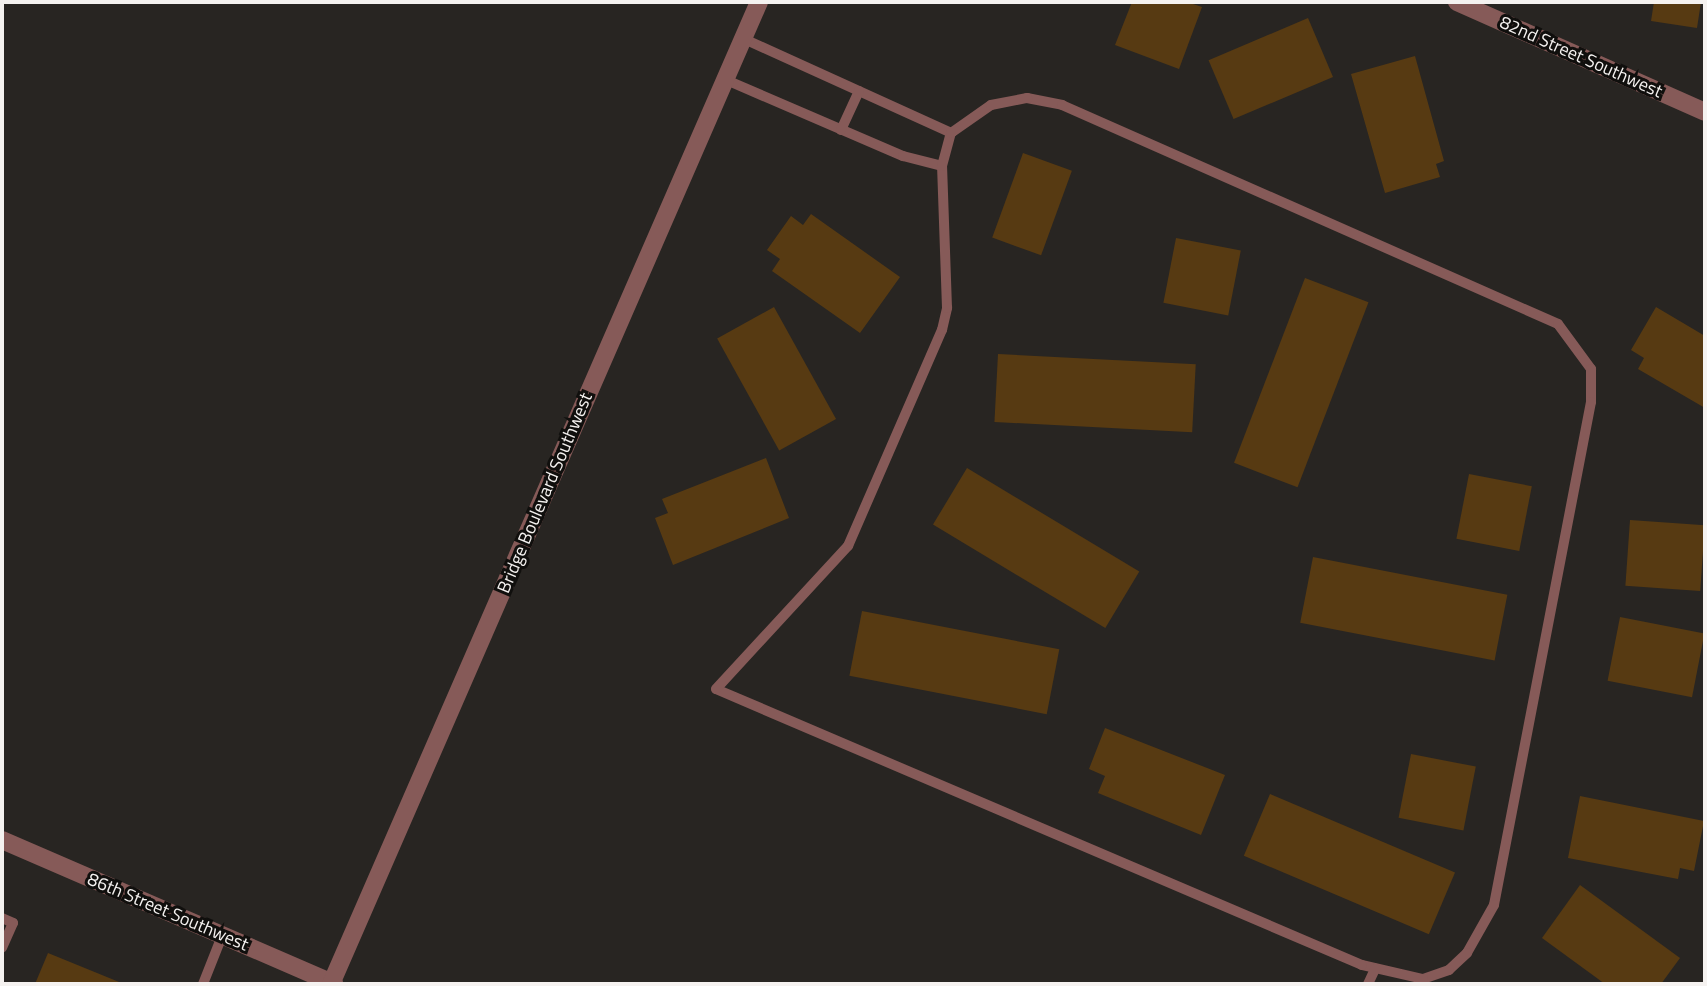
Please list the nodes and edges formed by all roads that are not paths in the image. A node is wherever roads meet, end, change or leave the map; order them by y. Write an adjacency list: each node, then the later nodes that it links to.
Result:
1 (758, 2): 3 (street, Bridge Boulevard Southwest)
2 (1457, 2): 6 (street, 82nd Street Southwest)
3 (743, 38): 4 (street, Bridge Boulevard Southwest); 5 (lane)
4 (724, 79): 7 (lane); 16 (street, Bridge Boulevard Southwest)
5 (859, 91): 7 (lane); 8 (lane)
6 (1705, 112)
7 (841, 130): 9 (lane)
8 (951, 133): 9 (lane); 14 (lane)
9 (942, 166): 14 (lane)
10 (2, 840): 12 (street, 86th Street Southwest)
11 (2, 918): 13 (lane)
12 (222, 936): 15 (lane); 16 (street, 86th Street Southwest)
13 (2, 948)
14 (1375, 970): 17 (lane)
15 (203, 984)
16 (333, 984)
17 (1368, 984)

